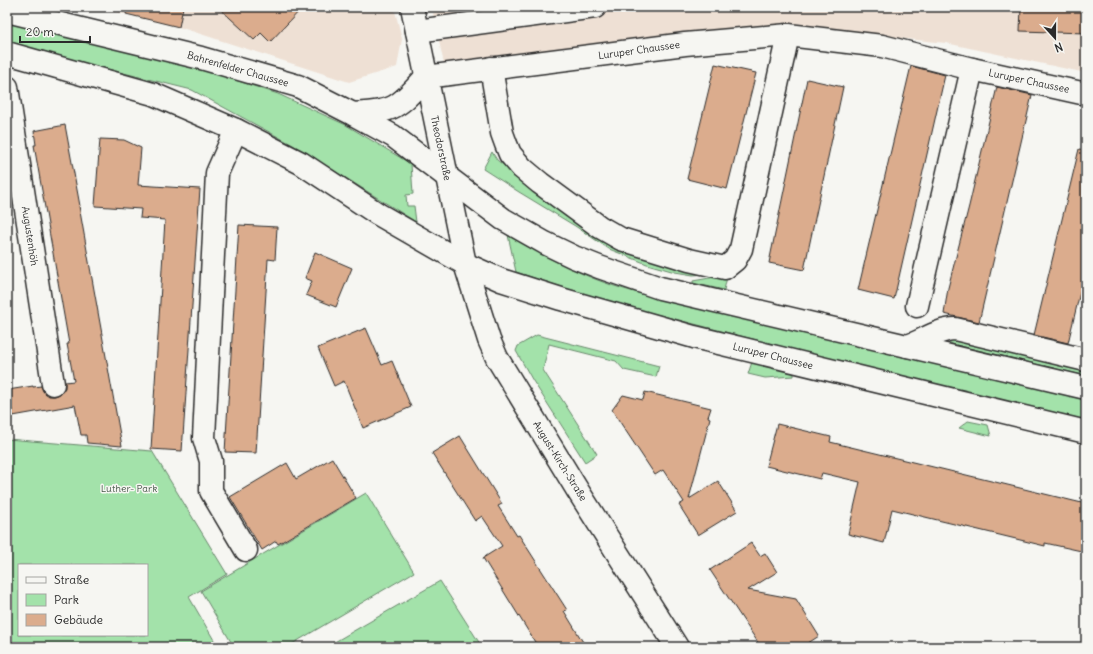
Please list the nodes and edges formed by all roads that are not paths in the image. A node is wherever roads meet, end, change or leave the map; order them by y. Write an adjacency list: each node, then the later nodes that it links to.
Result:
1 (412, 7): 4 (street, Theodorstraße)
2 (595, 7): 4 (street)
3 (7, 11): 12 (street, Bahrenfelder Chaussee)
4 (417, 31): 9 (street, Theodorstraße)
5 (788, 35): 7 (street, Luruper Chaussee); 7 (street); 8 (street, Luruper Chaussee)
6 (7, 53): 13 (street)
7 (491, 68): 9 (street, Luruper Chaussee)
8 (972, 69): 11 (street, Luruper Chaussee); 16 (street)
9 (426, 77): 12 (street); 14 (street, Theodorstraße)
10 (7, 87): 19 (street, Augustenhöh)
11 (1086, 94)
12 (353, 114): 14 (street, Bahrenfelder Chaussee)
13 (236, 130): 15 (street); 22 (street)
14 (448, 178): 15 (street, Theodorstraße); 17 (street)
15 (465, 264): 21 (street, Luruper Chaussee); 23 (street, August-Kirch-Straße)
16 (917, 306)
17 (907, 346): 18 (street); 20 (street)
18 (1086, 360)
19 (53, 384)
20 (1086, 388)
21 (1086, 432)
22 (246, 550)
23 (677, 647)

